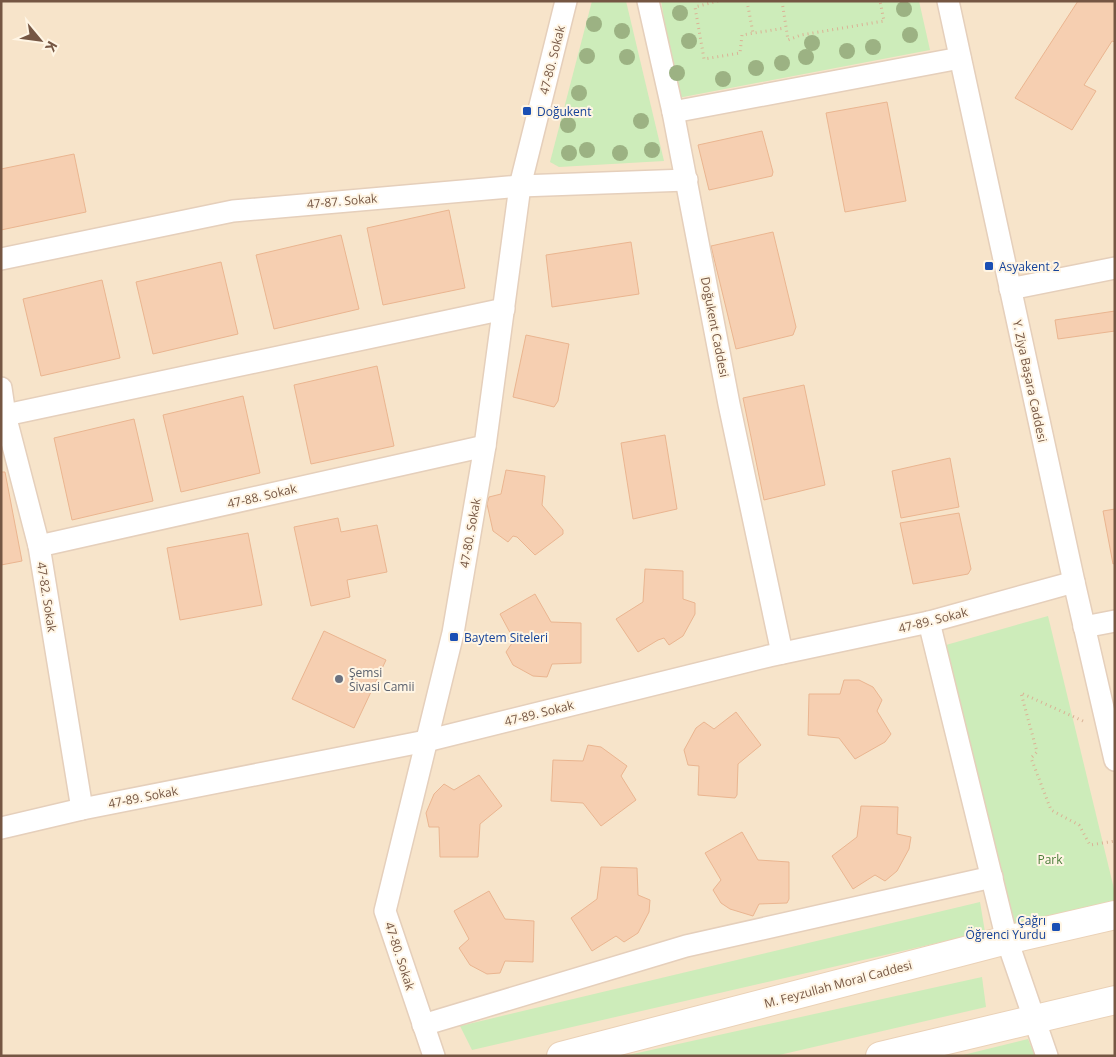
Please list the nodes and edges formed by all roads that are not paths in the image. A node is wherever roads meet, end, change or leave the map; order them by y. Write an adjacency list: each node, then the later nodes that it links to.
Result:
1 (566, 1): 7 (street, 47-80. Sokak)
2 (648, 1): 5 (street, Doğukent Caddesi)
3 (948, 1): 4 (street, Y. Ziya Başara Caddesi)
4 (960, 58): 5 (street); 10 (street, Y. Ziya Başara Caddesi)
5 (673, 112): 6 (street, Doğukent Caddesi)
6 (688, 180): 7 (street, 47-87. Sokak); 20 (street, Doğukent Caddesi)
7 (520, 186): 8 (street, 47-87. Sokak); 11 (street, 47-80. Sokak)
8 (1, 259)
9 (1115, 268): 10 (street)
10 (1010, 289): 16 (street, Y. Ziya Başara Caddesi)
11 (504, 309): 13 (street); 14 (street, 47-80. Sokak)
12 (1, 388): 13 (street, 47-82. Sokak)
13 (3, 415): 15 (street, 47-82. Sokak)
14 (485, 446): 15 (street, 47-88. Sokak); 21 (street, 47-80. Sokak)
15 (39, 546): 23 (street, 47-82. Sokak)
16 (1074, 582): 18 (street, 47-89. Sokak); 19 (street, Y. Ziya Başara Caddesi)
17 (1115, 621): 19 (street)
18 (929, 622): 20 (street, 47-89. Sokak); 25 (street)
19 (1084, 627): 22 (street, Y. Ziya Başara Caddesi)
20 (782, 653): 21 (street, 47-89. Sokak)
21 (426, 740): 23 (street, 47-89. Sokak); 30 (street, 47-80. Sokak)
22 (1115, 760)
23 (82, 809): 24 (street, 47-89. Sokak)
24 (1, 828)
25 (992, 878): 27 (street); 30 (street)
26 (1115, 915): 27 (main road, M. Feyzullah Moral Caddesi)
27 (1007, 940): 29 (street); 32 (main road, M. Feyzullah Moral Caddesi)
28 (1115, 1000): 29 (main road)
29 (1036, 1020): 33 (main road); 34 (street)
30 (423, 1025): 31 (street, 47-80. Sokak)
31 (434, 1056)
32 (561, 1056)
33 (880, 1056)
34 (1047, 1056)

